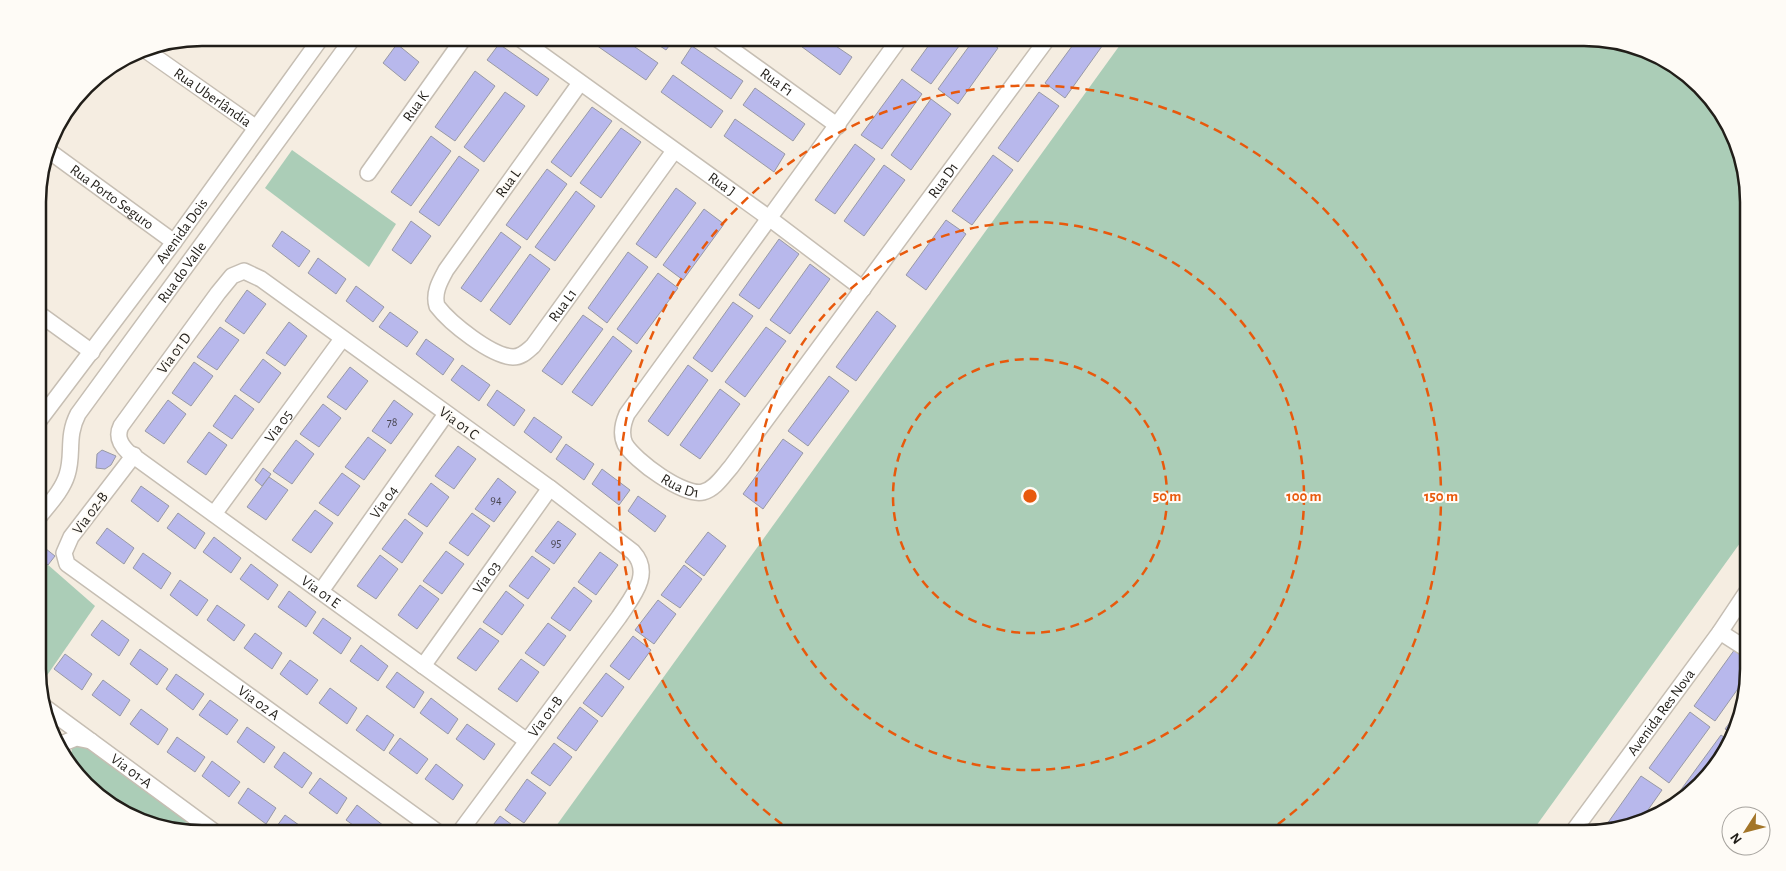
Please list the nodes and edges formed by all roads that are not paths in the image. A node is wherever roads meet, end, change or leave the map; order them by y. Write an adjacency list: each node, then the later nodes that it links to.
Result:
1 (315, 46): 11 (street, Avenida Dois)
2 (347, 46): 28 (street, Rua do Valle)
3 (458, 46): 14 (street, Rua K)
4 (529, 46): 9 (street, Rua J)
5 (727, 46): 10 (street, Rua F1)
6 (894, 46): 10 (street, Rua D1)
7 (1042, 46): 19 (street, Rua D1)
8 (152, 55): 11 (street, Rua Uberlândia)
9 (580, 83): 12 (street, Rua J); 18 (street, Rua L)
10 (838, 126): 15 (street, Rua D1)
11 (256, 127): 16 (street, Avenida Dois)
12 (674, 151): 15 (street, Rua J); 18 (street, Rua L1)
13 (54, 155): 16 (street, Rua Porto Seguro)
14 (368, 173)
15 (769, 218): 19 (street, Rua J); 19 (street, Rua D1)
16 (174, 242): 22 (street, Avenida Dois)
17 (237, 272): 21 (street, Via 01 C); 25 (street, Via 01 D)
18 (439, 284)
19 (863, 289)
20 (47, 319): 22 (street)
21 (342, 339): 24 (street, Via 01 C); 29 (street, Via 05)
22 (92, 352): 23 (street, Avenida Dois)
23 (47, 411)
24 (446, 414): 27 (street, Via 01 C); 31 (street, Via 04)
25 (119, 438): 26 (street, Via 01 E)
26 (134, 455): 29 (street, Via 01 E); 30 (street, Via 02-B)
27 (550, 488): 32 (street, Via 01 C); 36 (street, Via 03)
28 (46, 508)
29 (214, 514): 31 (street, Via 01 E)
30 (77, 572): 43 (street, Via 02 A)
31 (321, 591): 36 (street, Via 01 E)
32 (631, 600): 38 (street, Via 01-B)
33 (1740, 602): 34 (street, Avenida Res Nova)
34 (1720, 632): 35 (street); 41 (street, Avenida Res Nova)
35 (1740, 645)
36 (423, 666): 38 (street, Via 01 E)
37 (53, 713): 40 (street, Via 01-A)
38 (527, 741): 44 (street, Via 01-B)
39 (65, 742): 40 (street)
40 (92, 742): 42 (street, Via 01-A)
41 (1579, 824)
42 (204, 825)
43 (426, 825)
44 (466, 825)

